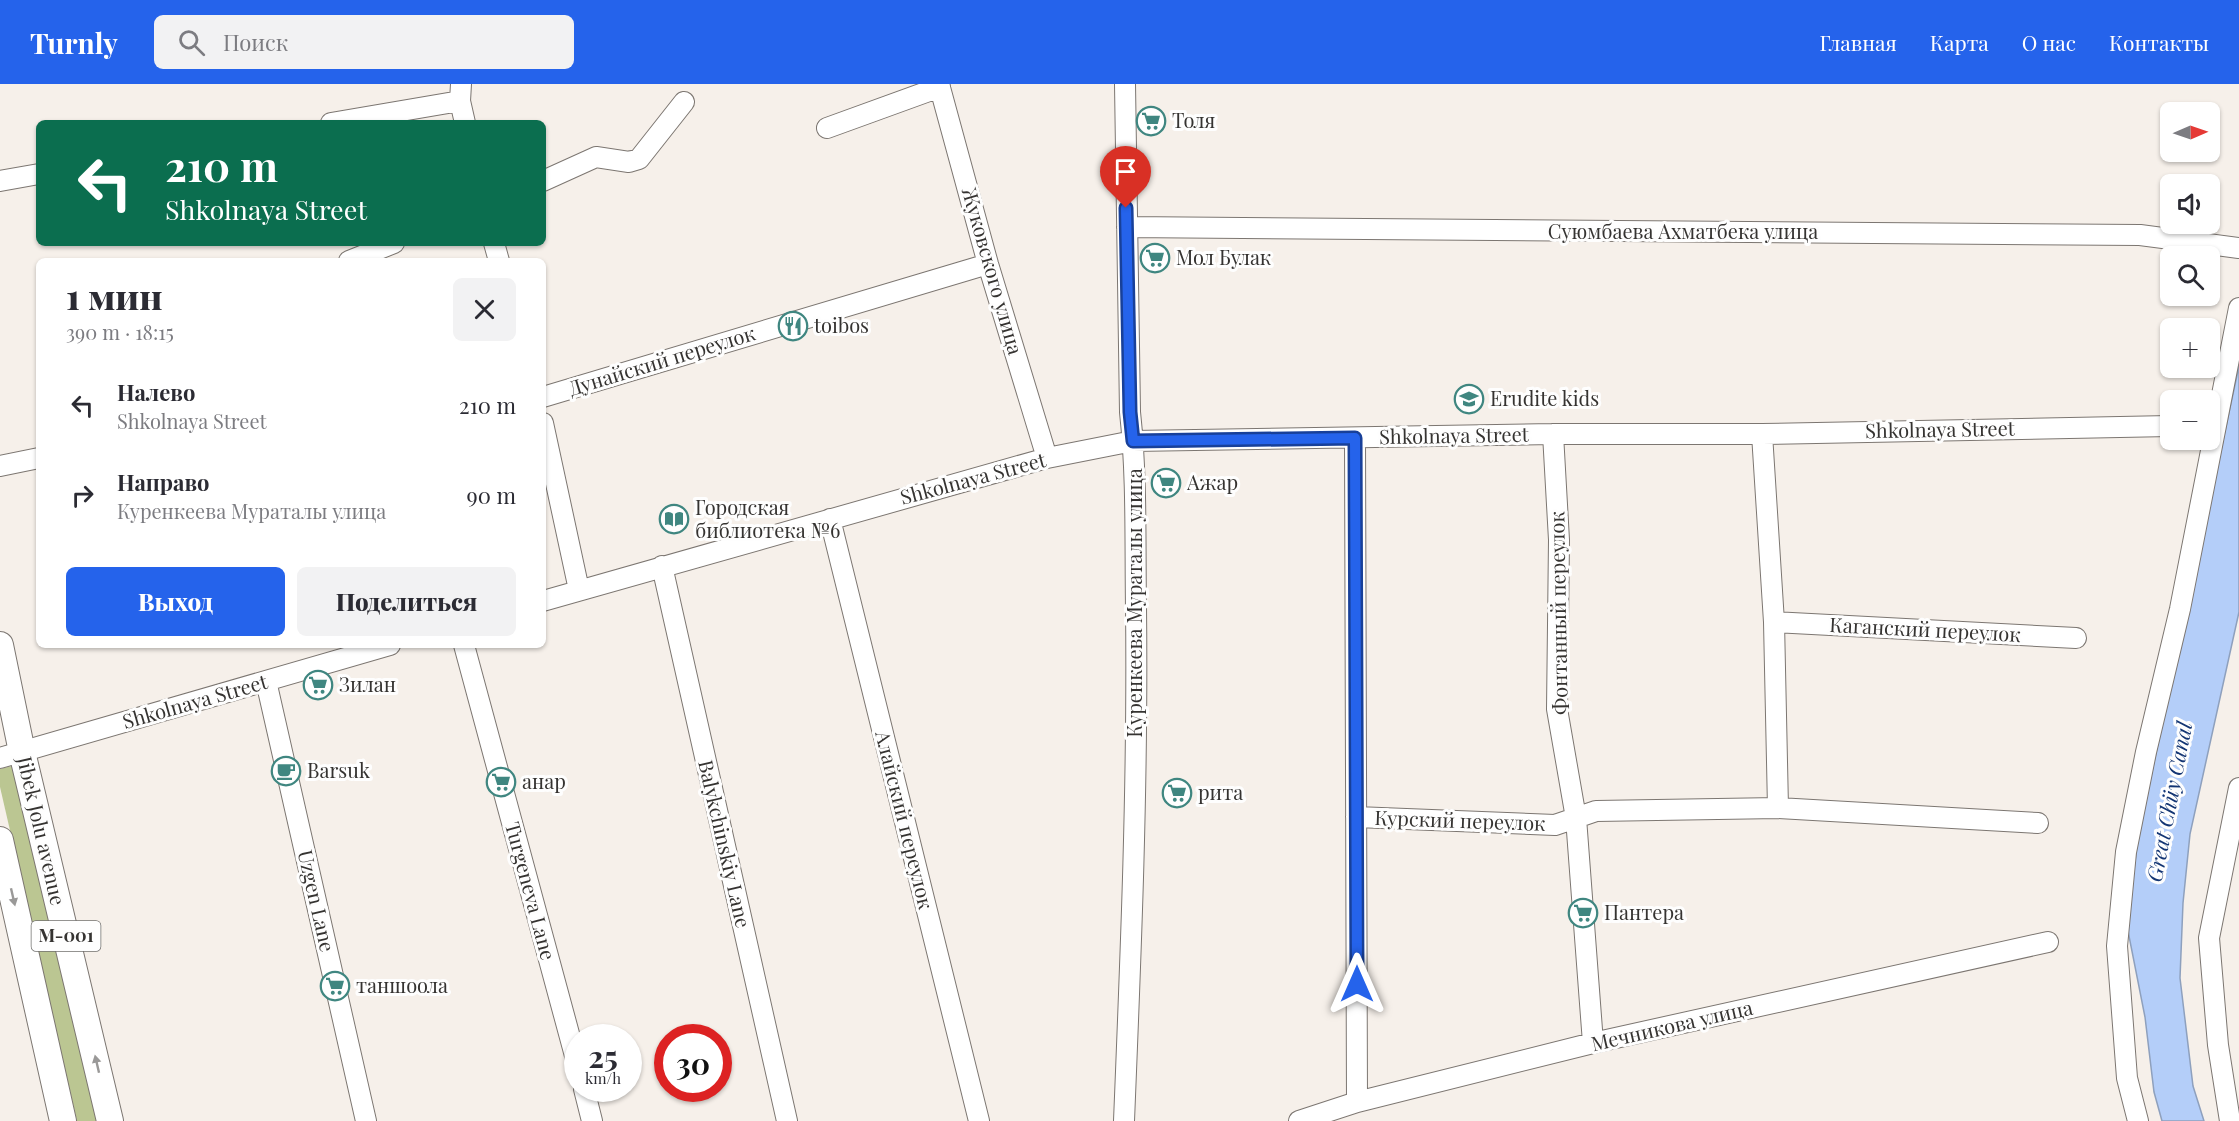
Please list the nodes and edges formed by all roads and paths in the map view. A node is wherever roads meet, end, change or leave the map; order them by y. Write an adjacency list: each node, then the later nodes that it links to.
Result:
1 (1125, 84): 11 (street, Куренкеева Мураталы улица)
2 (940, 86): 7 (street); 15 (street, Жуковского улица)
3 (460, 92): 5 (street); 6 (street)
4 (684, 102): 10 (street)
5 (344, 120)
6 (465, 120)
7 (827, 128)
8 (36, 174): 9 (street)
9 (0, 180)
10 (546, 180)
11 (1127, 227): 13 (street, Суюмбаева Ахматбека улица); 24 (street, Куренкеева Мураталы улица)
12 (386, 246): 14 (street)
13 (2239, 248)
14 (356, 258)
15 (988, 264): 18 (street, Дунайский переулок); 26 (street, Жуковского улица)
16 (2239, 308): 17 (street)
17 (2220, 394)
18 (546, 396)
19 (2160, 426): 21 (street, Shkolnaya Street)
20 (1553, 434): 21 (street, Shkolnaya Street); 22 (street, Shkolnaya Street); 43 (street, Фонтанный переулок)
21 (1762, 434): 33 (street)
22 (1355, 438): 24 (street, Shkolnaya Street); 42 (street)
23 (546, 439): 31 (street)
24 (1133, 441): 26 (street, Shkolnaya Street); 57 (street, Куренкеева Мураталы улица)
25 (2209, 450): 59 (street)
26 (1047, 458): 29 (street, Shkolnaya Street)
27 (36, 459): 28 (street)
28 (0, 466)
29 (830, 519): 30 (street, Shkolnaya Street); 56 (street, Алайский переулок)
30 (662, 566): 31 (street, Shkolnaya Street); 55 (street, Balykchinskiy Lane)
31 (579, 590): 32 (street, Shkolnaya Street)
32 (546, 600)
33 (1774, 622): 34 (street, Каганский переулок); 41 (street)
34 (2076, 638)
35 (0, 645): 39 (main road, Jibek Jolu avenue / М-001)
36 (380, 648): 38 (street, Shkolnaya Street)
37 (465, 648): 47 (street, Turgeneva Lane)
38 (266, 681): 39 (street, Shkolnaya Street); 53 (street, Uzgen Lane)
39 (11, 755): 52 (main road, Jibek Jolu avenue / М-001, one-way to 39)
40 (2238, 801): 60 (street)
41 (1778, 808): 43 (street, Курский переулок); 44 (street, Курский переулок)
42 (1356, 817): 43 (street, Курский переулок); 50 (street)
43 (1576, 818): 48 (street, Фонтанный переулок)
44 (2038, 823)
45 (0, 840): 51 (main road, М-001, one-way to 51)
46 (2048, 942): 48 (street, Мечникова улица)
47 (566, 1024)
48 (1593, 1043): 50 (street, Мечникова улица)
49 (587, 1102): 54 (street)
50 (1357, 1102): 58 (street, Мечникова улица)
51 (63, 1121)
52 (110, 1121)
53 (366, 1121)
54 (592, 1121)
55 (787, 1121)
56 (979, 1121)
57 (1124, 1121)
58 (1299, 1121)
59 (2138, 1121)
60 (2230, 1121)

